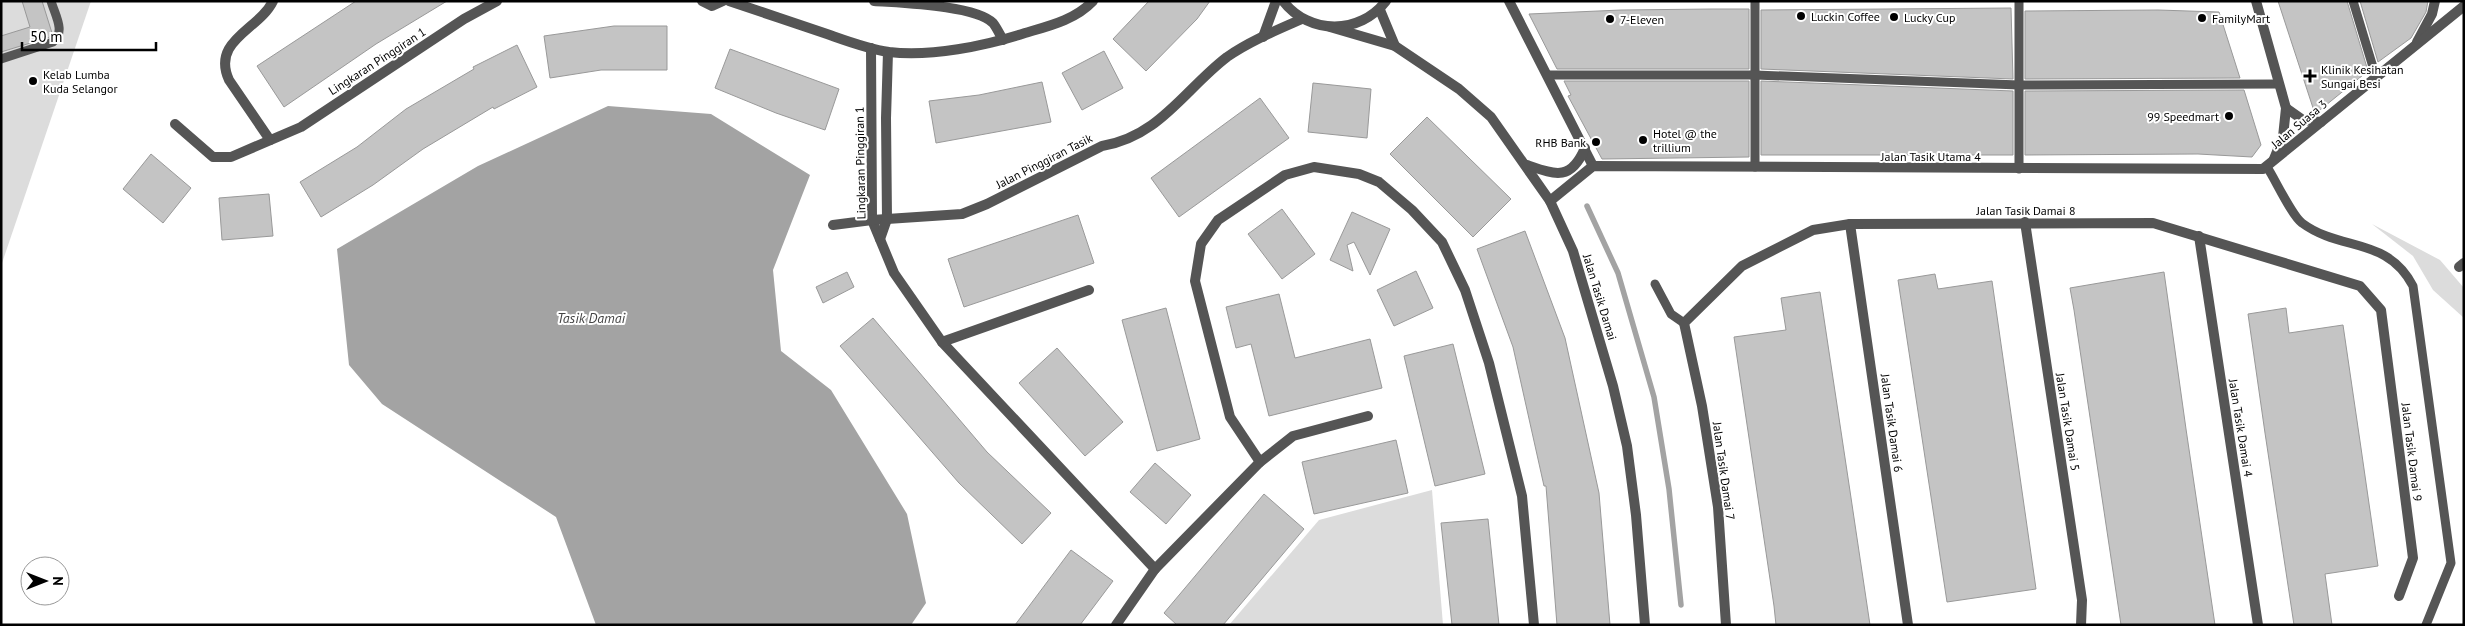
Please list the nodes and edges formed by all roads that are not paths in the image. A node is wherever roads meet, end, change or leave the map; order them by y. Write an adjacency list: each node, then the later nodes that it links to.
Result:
1 (51, 1): 27 (lane)
2 (273, 1): 36 (street)
3 (497, 1): 36 (street, Lingkaran Pinggiran 1)
4 (702, 1): 5 (street)
5 (723, 1)
6 (729, 1): 25 (street)
7 (874, 1): 22 (street)
8 (1093, 1): 22 (street)
9 (1276, 1): 21 (street)
10 (1283, 1): 19 (street)
11 (1510, 1): 28 (street)
12 (1755, 1): 29 (lane)
13 (2018, 1): 31 (lane)
14 (2256, 1): 32 (street)
15 (2353, 1): 30 (lane)
16 (2435, 1): 23 (street)
17 (1383, 5): 20 (street); 24 (street)
18 (2464, 6): 23 (street, Jalan Suasa 3)
19 (1302, 18): 20 (street, Jalan Tasik Damai); 21 (street, Jalan Pinggiran Tasik)
20 (1330, 27): 24 (street, Jalan Tasik Damai)
21 (1263, 37): 44 (street, Jalan Pinggiran Tasik)
22 (1003, 40): 26 (street)
23 (2416, 45): 30 (street, Jalan Suasa 3)
24 (1395, 46): 38 (street, Jalan Tasik Damai)
25 (871, 48): 26 (street); 45 (street, Lingkaran Pinggiran 1)
26 (888, 52): 44 (street, Lingkaran Pinggiran 1)
27 (1, 59)
28 (1548, 75): 29 (lane); 37 (street)
29 (1755, 75): 31 (lane); 41 (lane)
30 (2376, 77): 34 (street, Jalan Suasa 3)
31 (2018, 84): 32 (lane); 42 (lane)
32 (2279, 84): 33 (street)
33 (2286, 108): 34 (street); 39 (street)
34 (2321, 122): 39 (street, Jalan Suasa 3)
35 (175, 124): 36 (street, Lingkaran Pinggiran 1)
36 (270, 140)
37 (1585, 148): 38 (street); 40 (street)
38 (1527, 165): 43 (street, Jalan Tasik Damai)
39 (2270, 165): 42 (street, Jalan Tasik Utama 4); 67 (lane)
40 (1593, 166): 41 (street, Jalan Tasik Utama 4); 43 (street)
41 (1755, 167): 42 (street, Jalan Tasik Utama 4)
42 (2018, 169)
43 (1550, 201): 62 (street, Jalan Tasik Damai)
44 (887, 219): 45 (street, Jalan Pinggiran Tasik); 50 (street, Lingkaran Pinggiran 1)
45 (872, 220): 48 (street, Jalan Pinggiran Tasik); 50 (street, Lingkaran Pinggiran 1)
46 (2025, 222): 47 (street, Jalan Tasik Damai 8); 49 (street, Jalan Tasik Damai 8); 65 (street, Jalan Tasik Damai 5)
47 (1850, 224): 54 (street, Jalan Tasik Damai 8); 64 (street, Jalan Tasik Damai 6)
48 (833, 225)
49 (2199, 236): 53 (street, Jalan Tasik Damai 8); 66 (street, Jalan Tasik Damai 4)
50 (880, 239): 55 (street)
51 (1655, 284): 54 (lane)
52 (1089, 290): 55 (street)
53 (2382, 310): 59 (street, Jalan Tasik Damai 9)
54 (1684, 323): 63 (street, Jalan Tasik Damai 7)
55 (942, 342): 58 (street)
56 (1368, 416): 57 (street)
57 (1260, 462): 58 (street); 61 (street)
58 (1155, 569): 60 (street)
59 (2400, 596)
60 (1116, 625)
61 (1534, 625)
62 (1645, 625)
63 (1726, 625)
64 (1908, 625)
65 (2081, 625)
66 (2258, 625)
67 (2426, 625)

